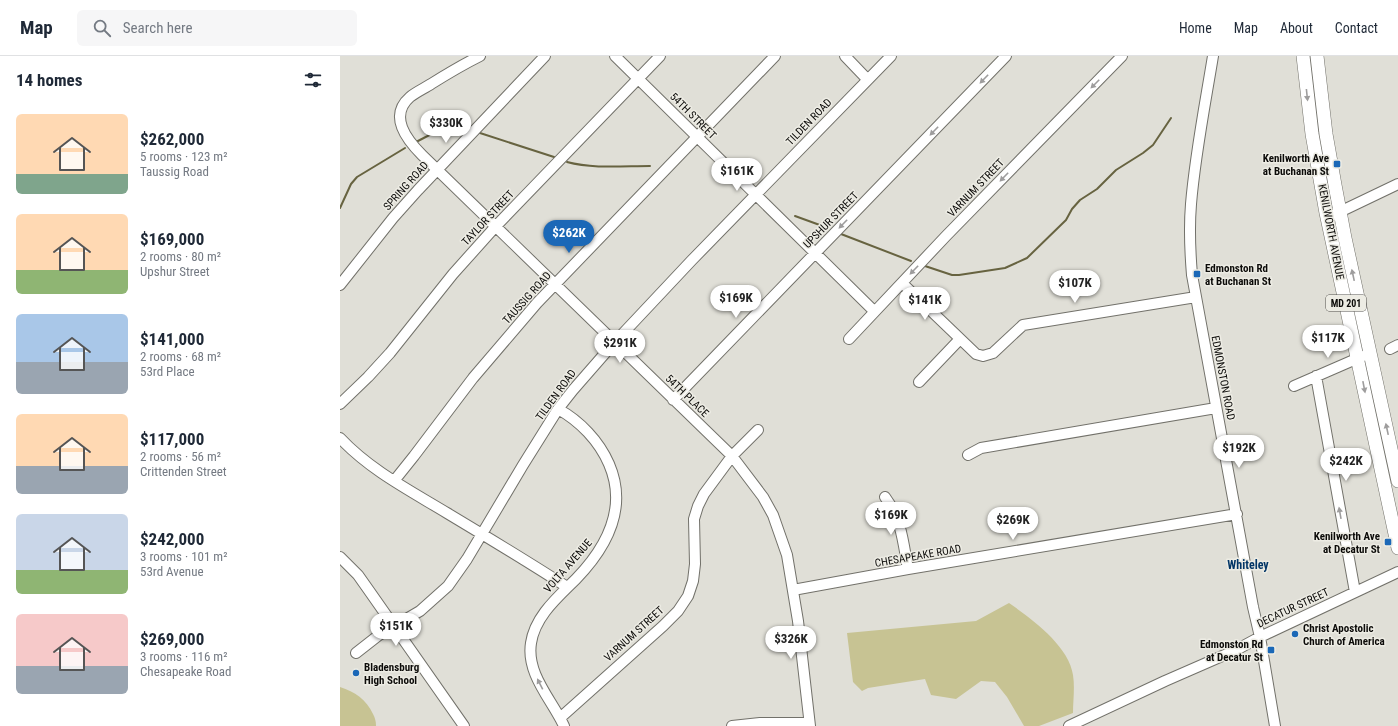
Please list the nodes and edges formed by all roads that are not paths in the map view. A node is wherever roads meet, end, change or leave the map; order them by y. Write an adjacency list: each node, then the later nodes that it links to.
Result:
1 (480, 56): 16 (street, 54TH PLACE)
2 (545, 56): 16 (street, SPRING ROAD)
3 (615, 56): 13 (street, 54TH STREET)
4 (660, 56): 13 (street, TAYLOR STREET)
5 (775, 56): 15 (street, TAUSSIG ROAD)
6 (845, 56): 14 (street)
7 (891, 56): 14 (street, TILDEN ROAD)
8 (1006, 56): 22 (street, UPSHUR STREET, one-way to 22)
9 (1122, 56): 23 (street, VARNUM STREET, one-way to 23)
10 (1213, 56): 26 (street, EDMONSTON ROAD)
11 (1303, 56): 20 (main road, KENILWORTH AVENUE / MD 201, one-way to 20)
12 (1317, 56): 19 (main road, KENILWORTH AVENUE / MD 201)
13 (638, 79): 15 (street, 54TH STREET); 21 (street, TAYLOR STREET)
14 (867, 79): 18 (street, TILDEN ROAD)
15 (697, 137): 18 (street, 54TH STREET); 24 (street, TAUSSIG ROAD)
16 (437, 170): 21 (street, 54TH PLACE); 25 (street, SPRING ROAD)
17 (1398, 184): 19 (street)
18 (756, 194): 22 (street, 54TH STREET); 30 (street, TILDEN ROAD)
19 (1340, 212): 20 (street); 31 (main road, KENILWORTH AVENUE / MD 201, one-way to 19)
20 (1327, 218): 32 (main road, KENILWORTH AVENUE / MD 201)
21 (496, 226): 24 (street, 54TH PLACE); 37 (street, TAYLOR STREET)
22 (815, 253): 27 (street, 54TH STREET); 36 (street, UPSHUR STREET)
23 (902, 283): 27 (street, VARNUM STREET); 29 (street)
24 (554, 284): 30 (street, 54TH PLACE); 44 (street, TAUSSIG ROAD)
25 (340, 285)
26 (1196, 297): 29 (street); 38 (street, EDMONSTON ROAD)
27 (874, 311): 28 (street, VARNUM STREET)
28 (849, 339)
29 (962, 341): 34 (street)
30 (614, 343): 36 (street, 54TH PLACE); 39 (street, TILDEN ROAD)
31 (1371, 353): 32 (street); 45 (main road, KENILWORTH AVENUE / MD 201, one-way to 31)
32 (1358, 358): 33 (street); 49 (main road, KENILWORTH AVENUE / MD 201, one-way to 49)
33 (1316, 376): 35 (street); 55 (street, one-way to 33)
34 (919, 382)
35 (1294, 386)
36 (673, 400): 43 (street, 54TH PLACE)
37 (340, 404)
38 (1216, 408): 42 (street); 47 (street, EDMONSTON ROAD)
39 (558, 410): 48 (street, TILDEN ROAD); 53 (street, VOLTA AVENUE)
40 (758, 430): 43 (street, VARNUM STREET)
41 (340, 438): 44 (street)
42 (968, 455)
43 (732, 456): 54 (street, 54TH PLACE); 59 (street, VARNUM STREET)
44 (394, 481): 48 (street)
45 (1398, 481)
46 (885, 497): 51 (street)
47 (1237, 514): 51 (street, CHESAPEAKE ROAD); 57 (street, EDMONSTON ROAD)
48 (482, 534): 53 (street); 56 (street, TILDEN ROAD)
49 (1398, 548)
50 (340, 557): 56 (street)
51 (908, 569): 54 (street, CHESAPEAKE ROAD)
52 (1398, 572): 55 (street, DECATUR STREET)
53 (567, 587): 59 (street, VOLTA AVENUE, one-way to 53)
54 (793, 590): 60 (street, 54TH PLACE)
55 (1355, 592): 57 (street, DECATUR STREET)
56 (395, 626): 58 (street, TILDEN ROAD); 61 (street)
57 (1260, 636): 63 (street, DECATUR STREET); 64 (street, EDMONSTON ROAD)
58 (356, 652)
59 (562, 722)
60 (810, 724): 62 (street)
61 (464, 726)
62 (732, 726)
63 (1069, 726)
64 (1275, 726)

